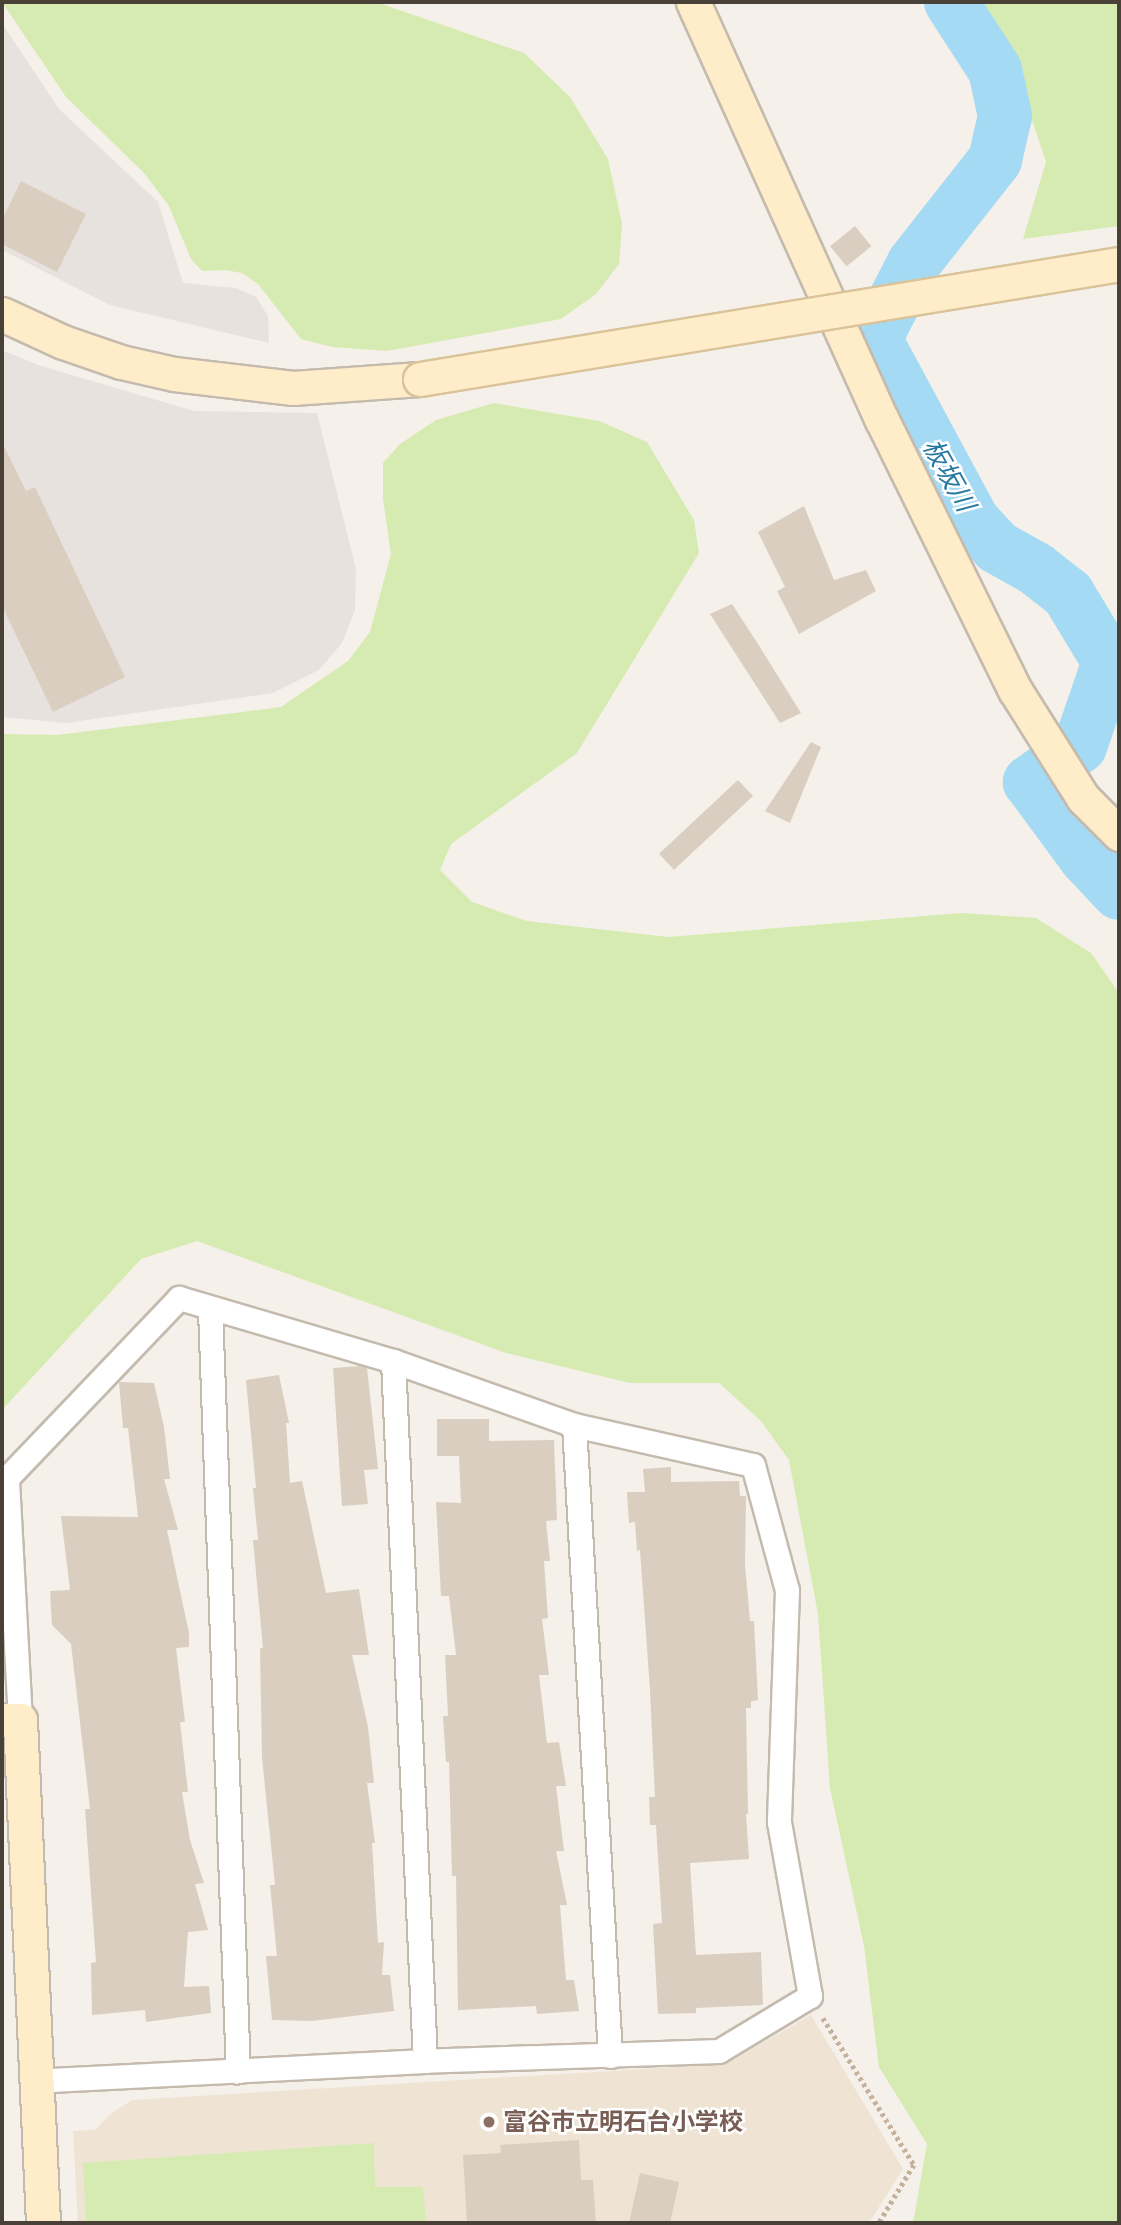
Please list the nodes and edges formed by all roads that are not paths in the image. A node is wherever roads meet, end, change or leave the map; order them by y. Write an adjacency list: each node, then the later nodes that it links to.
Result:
1 (693, 2): 4 (street)
2 (1119, 264): 3 (street, bridge)
3 (2, 314)
4 (1119, 834)
5 (210, 1309): 6 (street); 8 (street); 12 (street)
6 (393, 1361): 7 (street); 11 (street)
7 (574, 1425): 10 (street); 10 (street)
8 (4, 1478): 9 (street)
9 (11, 1720): 13 (street)
10 (610, 2056): 11 (street)
11 (425, 2061): 12 (street)
12 (238, 2071): 13 (street)
13 (36, 2081): 14 (street)
14 (43, 2223)

